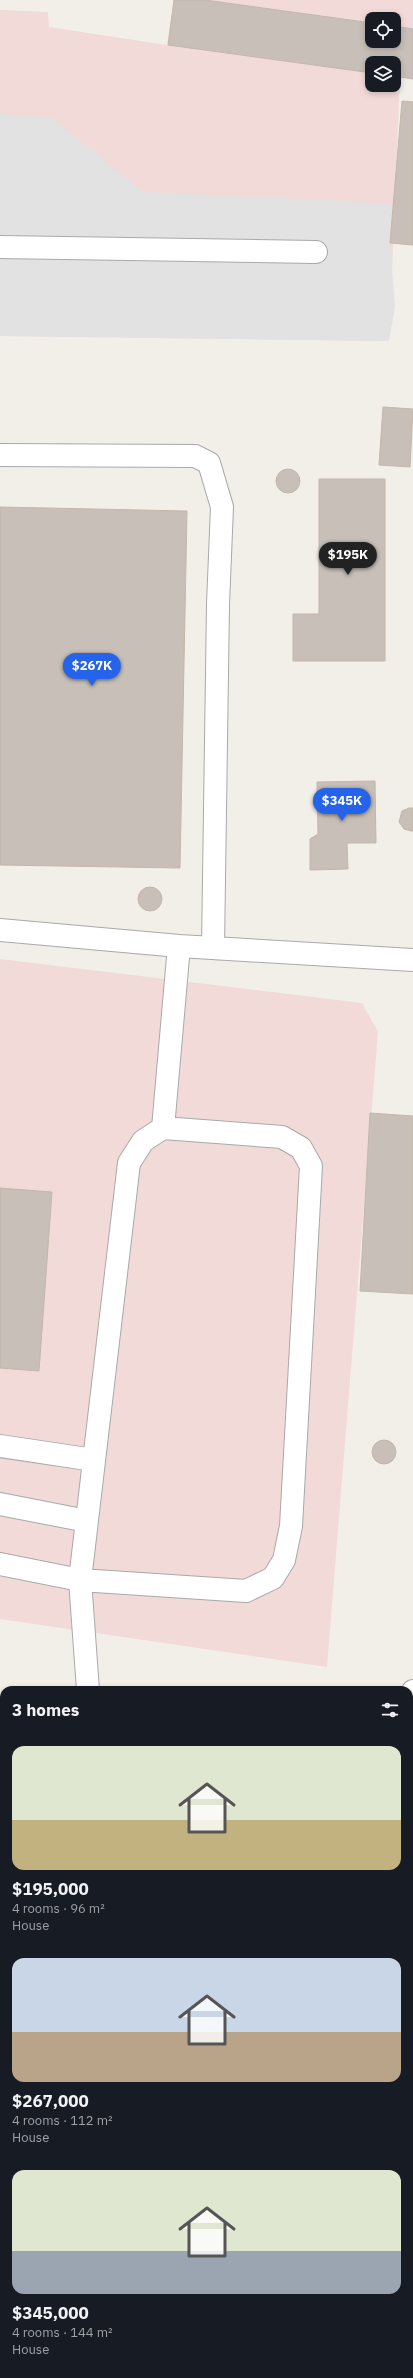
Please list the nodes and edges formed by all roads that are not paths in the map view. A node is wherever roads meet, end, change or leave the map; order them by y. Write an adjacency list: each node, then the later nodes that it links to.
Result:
1 (0, 247): 2 (street)
2 (316, 252)
3 (0, 455): 6 (street)
4 (0, 930): 5 (street)
5 (179, 946): 6 (street); 8 (street)
6 (213, 948): 7 (street)
7 (413, 960)
8 (163, 1128): 10 (street); 14 (street)
9 (0, 1446): 10 (street)
10 (94, 1460): 12 (street)
11 (0, 1504): 12 (street)
12 (87, 1521): 14 (street)
13 (0, 1564): 14 (street)
14 (80, 1580): 15 (street)
15 (88, 1686)

